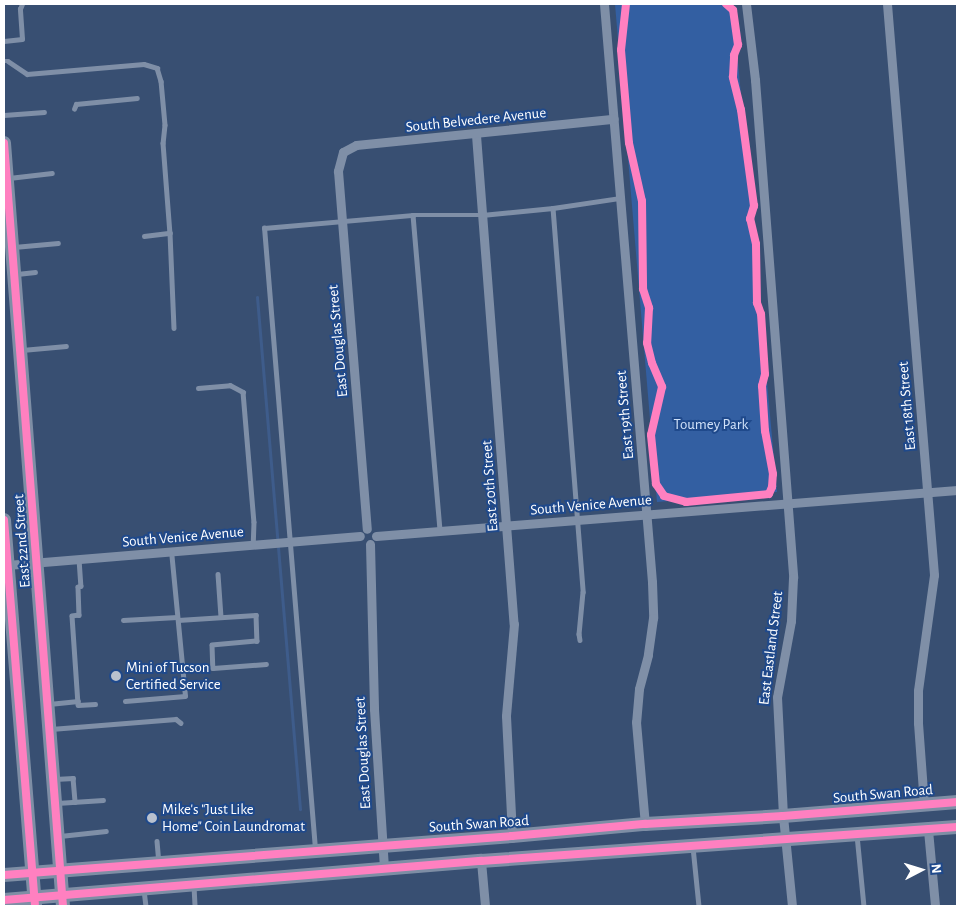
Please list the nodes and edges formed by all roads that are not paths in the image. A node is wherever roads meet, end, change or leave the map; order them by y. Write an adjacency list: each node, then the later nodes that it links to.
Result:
1 (22, 4): 5 (lane)
2 (604, 4): 11 (street, East 19th Street)
3 (746, 4): 34 (street, East Eastland Street)
4 (887, 4): 33 (street, East 18th Street)
5 (4, 41)
6 (4, 62): 22 (lane)
7 (137, 98): 8 (lane)
8 (74, 109)
9 (44, 112): 10 (lane)
10 (4, 115)
11 (614, 119): 12 (street, South Belvedere Avenue); 17 (street, East 19th Street)
12 (476, 134): 14 (street, South Belvedere Avenue); 20 (street, East 20th Street)
13 (4, 143): 16 (main road, East 22nd Street)
14 (341, 150): 21 (street, East Douglas Street)
15 (52, 173): 16 (lane)
16 (7, 178): 25 (main road, East 22nd Street)
17 (620, 198): 18 (lane); 35 (street, East 19th Street)
18 (553, 208): 20 (lane); 37 (lane)
19 (413, 215): 20 (lane); 21 (lane); 40 (lane)
20 (482, 215): 38 (street, East 20th Street)
21 (342, 221): 39 (street, East Douglas Street); 43 (lane)
22 (170, 233): 23 (lane); 28 (lane)
23 (144, 236)
24 (58, 243): 25 (lane)
25 (8, 247): 27 (main road, East 22nd Street)
26 (35, 272): 27 (lane)
27 (15, 274): 30 (main road, East 22nd Street)
28 (174, 328)
29 (66, 346): 30 (lane)
30 (21, 350): 48 (main road, East 22nd Street)
31 (198, 388): 45 (lane)
32 (957, 490): 33 (street, South Venice Avenue)
33 (928, 492): 34 (street, South Venice Avenue); 67 (street, East 18th Street)
34 (786, 503): 35 (street, South Venice Avenue); 68 (street, East Eastland Street)
35 (647, 514): 37 (street, South Venice Avenue); 69 (street, East 19th Street)
36 (4, 520): 49 (main road, East 22nd Street)
37 (577, 520): 38 (street, South Venice Avenue); 54 (lane)
38 (507, 526): 40 (street, South Venice Avenue); 75 (street, East 20th Street)
39 (367, 529): 41 (street); 42 (street)
40 (440, 530): 42 (street, South Venice Avenue)
41 (360, 536): 43 (street, South Venice Avenue); 44 (street)
42 (376, 536): 44 (street)
43 (288, 542): 45 (street, South Venice Avenue); 80 (lane)
44 (370, 544): 78 (street, East Douglas Street)
45 (253, 545): 46 (street, South Venice Avenue)
46 (171, 551): 47 (street, South Venice Avenue); 52 (lane)
47 (79, 559): 48 (street, South Venice Avenue); 56 (lane)
48 (38, 562): 49 (street, South Venice Avenue); 59 (main road, East 22nd Street)
49 (6, 565): 85 (main road, East 22nd Street)
50 (218, 574): 51 (lane)
51 (221, 617): 52 (lane); 55 (lane)
52 (177, 618): 53 (lane); 57 (lane)
53 (123, 620)
54 (580, 640)
55 (266, 664)
56 (78, 701): 58 (lane); 59 (lane)
57 (125, 701)
58 (95, 704)
59 (48, 705): 61 (main road, East 22nd Street)
60 (181, 723): 61 (lane)
61 (50, 729): 62 (main road, East 22nd Street)
62 (54, 779): 64 (lane); 66 (main road, East 22nd Street)
63 (103, 800): 64 (lane)
64 (75, 802): 66 (lane)
65 (957, 802): 67 (main road, South Swan Road)
66 (56, 804): 74 (main road, East 22nd Street)
67 (924, 805): 68 (main road, South Swan Road)
68 (783, 816): 69 (main road, South Swan Road); 76 (street, East Eastland Street)
69 (645, 824): 75 (main road, South Swan Road)
70 (957, 827): 71 (main road)
71 (928, 830): 73 (main road); 98 (street)
72 (106, 831): 74 (lane)
73 (857, 834): 76 (main road); 97 (lane)
74 (58, 836): 84 (main road, East 22nd Street)
75 (512, 836): 78 (main road, South Swan Road)
76 (785, 838): 79 (main road); 96 (street, East Eastland Street)
77 (157, 841): 81 (lane)
78 (382, 845): 80 (main road, South Swan Road); 83 (street, East Douglas Street)
79 (693, 846): 82 (main road); 95 (lane)
80 (316, 850): 81 (main road, South Swan Road)
81 (159, 862): 84 (main road, South Swan Road)
82 (481, 862): 83 (main road); 94 (street)
83 (384, 869): 87 (main road)
84 (61, 870): 85 (main road, South Swan Road); 90 (main road, East 22nd Street)
85 (32, 872): 86 (main road, South Swan Road); 91 (main road, East 22nd Street)
86 (4, 875)
87 (194, 884): 88 (main road); 93 (lane)
88 (144, 888): 90 (main road); 92 (lane)
89 (4, 900): 91 (main road)
90 (63, 901): 91 (main road)
91 (35, 902)
92 (146, 906)
93 (195, 906)
94 (485, 906)
95 (699, 906)
96 (792, 906)
97 (864, 906)
98 (935, 906)

